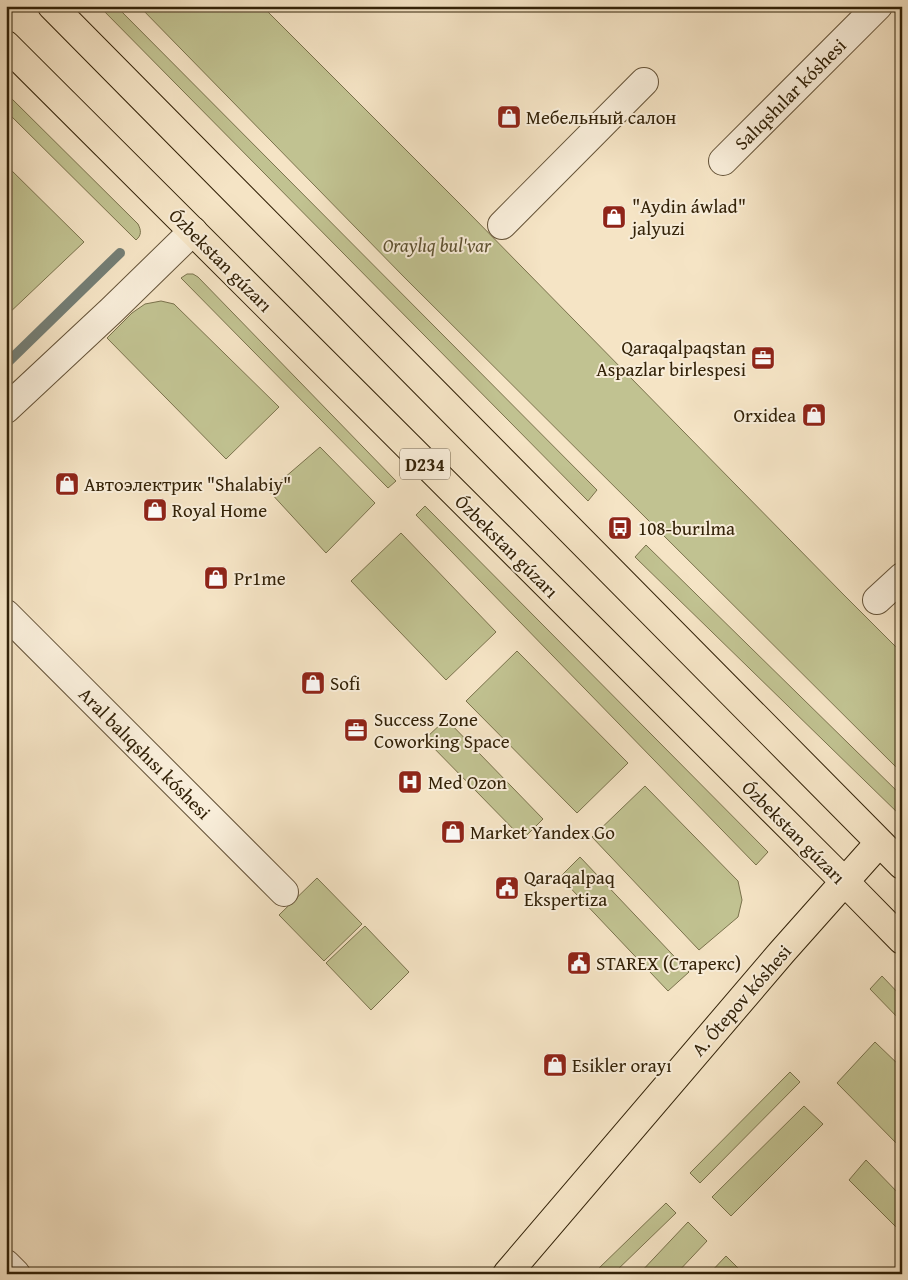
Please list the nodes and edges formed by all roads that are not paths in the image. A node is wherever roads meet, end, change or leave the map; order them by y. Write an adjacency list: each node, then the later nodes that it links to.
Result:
1 (52, 6): 12 (main road)
2 (878, 6): 5 (street, Salıqshılar kóshesi)
3 (6, 46): 7 (main road, Ózbekstan gúzarı / D234)
4 (644, 82): 6 (street)
5 (723, 161)
6 (502, 225)
7 (192, 231): 8 (street); 14 (main road, Ózbekstan gúzarı / D234)
8 (6, 409)
9 (902, 577): 10 (street)
10 (877, 600)
11 (6, 614): 15 (street, Aral balıqshısı kóshesi)
12 (880, 842): 13 (main road); 14 (main road, A. Ótepov kóshesi)
13 (902, 865)
14 (844, 881): 16 (main road, Ózbekstan gúzarı / D234); 19 (main road, A. Ótepov kóshesi)
15 (284, 892)
16 (902, 940)
17 (6, 1264): 18 (street)
18 (16, 1274)
19 (507, 1274)

